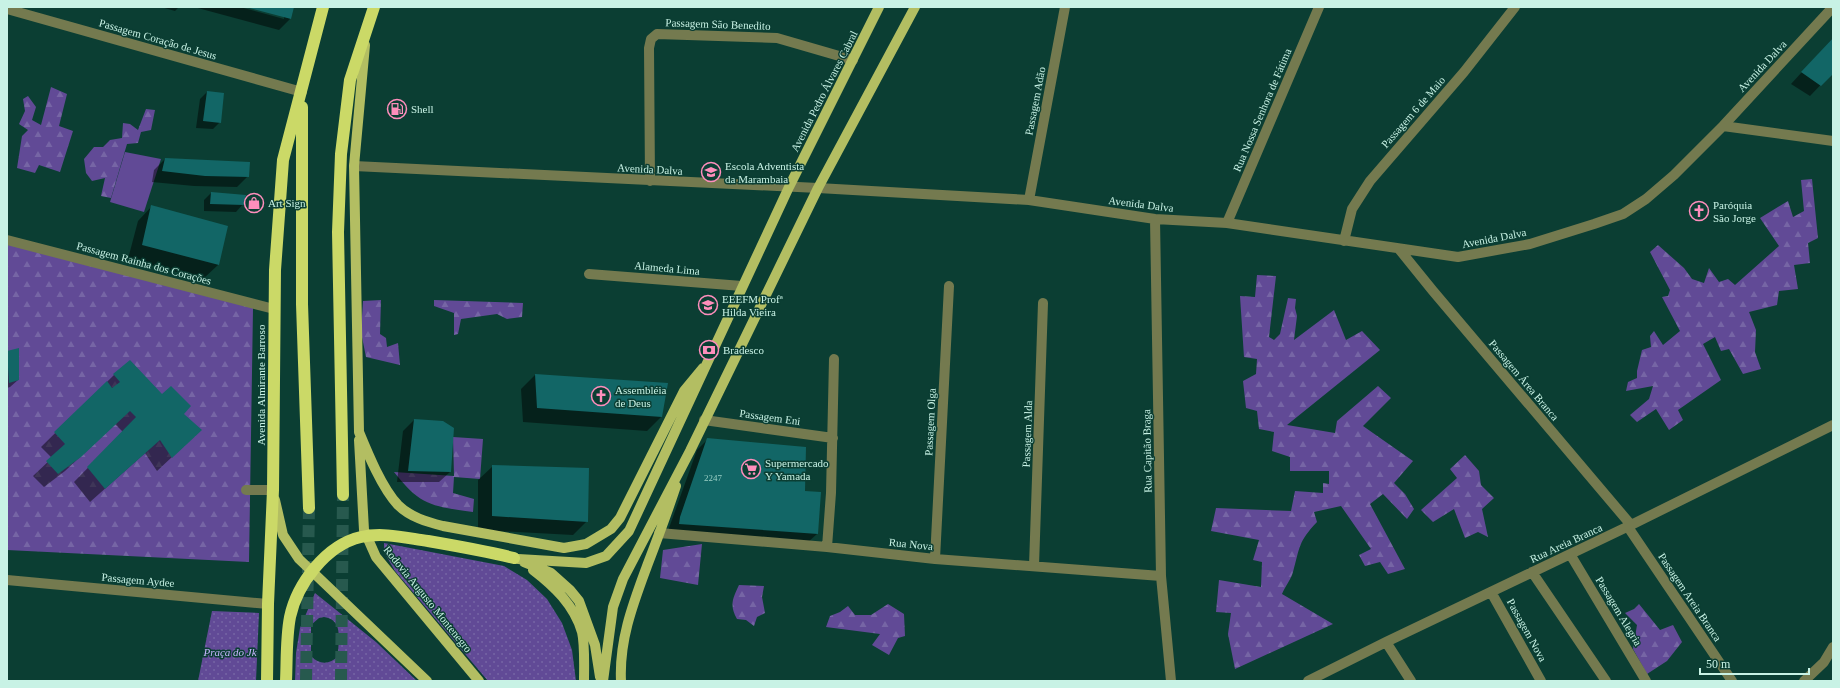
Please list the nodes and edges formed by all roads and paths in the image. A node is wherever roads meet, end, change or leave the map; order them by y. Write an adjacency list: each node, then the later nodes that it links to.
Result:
1 (323, 7): 12 (highway, Avenida Almirante Barroso)
2 (374, 7): 10 (highway)
3 (879, 7): 11 (main road, Avenida Pedro Álvares Cabral)
4 (915, 7): 18 (main road)
5 (1065, 7): 19 (street, Passagem Adão)
6 (1319, 7): 21 (street, Rua Nossa Senhora de Fátima)
7 (1515, 7): 23 (street, Passagem 6 de Maio)
8 (1833, 7): 13 (street, Avenida Dalva)
9 (7, 9): 12 (street, Passagem Coração de Jesus)
10 (366, 34): 15 (main road, Rodovia Augusto Montenegro); 39 (highway)
11 (853, 60): 16 (street, Passagem São Benedito); 17 (main road, Avenida Pedro Álvares Cabral)
12 (302, 92): 29 (highway, Avenida Almirante Barroso); 40 (highway, Avenida Almirante Barroso)
13 (1723, 126): 14 (street); 24 (street, Avenida Dalva)
14 (1833, 141)
15 (354, 166): 16 (street, Avenida Dalva); 34 (main road, Rodovia Augusto Montenegro)
16 (650, 181): 17 (street, Avenida Dalva)
17 (789, 187): 18 (street, Avenida Dalva); 26 (main road, Avenida Pedro Álvares Cabral)
18 (818, 188): 19 (street, Avenida Dalva); 32 (main road)
19 (1029, 200): 20 (street, Avenida Dalva)
20 (1155, 219): 21 (street, Avenida Dalva); 49 (street, Rua Capitão Braga)
21 (1227, 223): 23 (street, Avenida Dalva)
22 (7, 240): 29 (street, Passagem Rainha dos Corações)
23 (1344, 241): 24 (street, Avenida Dalva)
24 (1399, 249): 41 (street, Passagem Área Branca)
25 (589, 274): 26 (street, Alameda Lima)
26 (742, 286): 31 (main road, Avenida Pedro Álvares Cabral)
27 (949, 286): 46 (street, Passagem Olga)
28 (1044, 303): 47 (street, Passagem Alda)
29 (274, 309): 38 (highway, Avenida Almirante Barroso)
30 (834, 359): 35 (street)
31 (703, 368): 34 (main road); 45 (main road, Avenida Pedro Álvares Cabral)
32 (704, 420): 35 (street, Passagem Eni); 36 (main road)
33 (1833, 425): 41 (street, Rua Areia Branca)
34 (359, 432): 58 (main road, Rodovia Augusto Montenegro)
35 (833, 438): 43 (street)
36 (690, 451): 42 (main road); 60 (main road)
37 (246, 490): 38 (street)
38 (273, 490): 52 (highway, Avenida Almirante Barroso); 57 (main road)
39 (343, 495)
40 (309, 508)
41 (1629, 526): 44 (street, Rua Areia Branca); 68 (street, Passagem Areia Branca)
42 (659, 533): 43 (street, Rua Nova); 61 (main road)
43 (828, 547): 46 (street, Rua Nova)
44 (1570, 554): 48 (street, Rua Areia Branca); 67 (street, Passagem Alegria)
45 (516, 559): 56 (highway, bridge); 59 (main road); 60 (main road)
46 (935, 559): 47 (street, Rua Nova)
47 (1034, 566): 49 (street, Rua Nova)
48 (1532, 572): 51 (street, Rua Areia Branca); 66 (street)
49 (1161, 576): 62 (street, Rua Capitão Braga)
50 (7, 580): 52 (street, Passagem Aydee)
51 (1491, 592): 53 (street, Rua Areia Branca); 65 (street, Passagem Nova)
52 (268, 604): 55 (highway, Avenida Almirante Barroso)
53 (1386, 642): 63 (street, Rua Areia Branca); 64 (street)
54 (1833, 647): 69 (street)
55 (267, 681)
56 (286, 681)
57 (427, 681)
58 (479, 681)
59 (584, 681)
60 (602, 681)
61 (621, 681)
62 (1170, 681)
63 (1308, 681)
64 (1411, 681)
65 (1542, 681)
66 (1606, 681)
67 (1646, 681)
68 (1732, 681)
69 (1804, 681)

